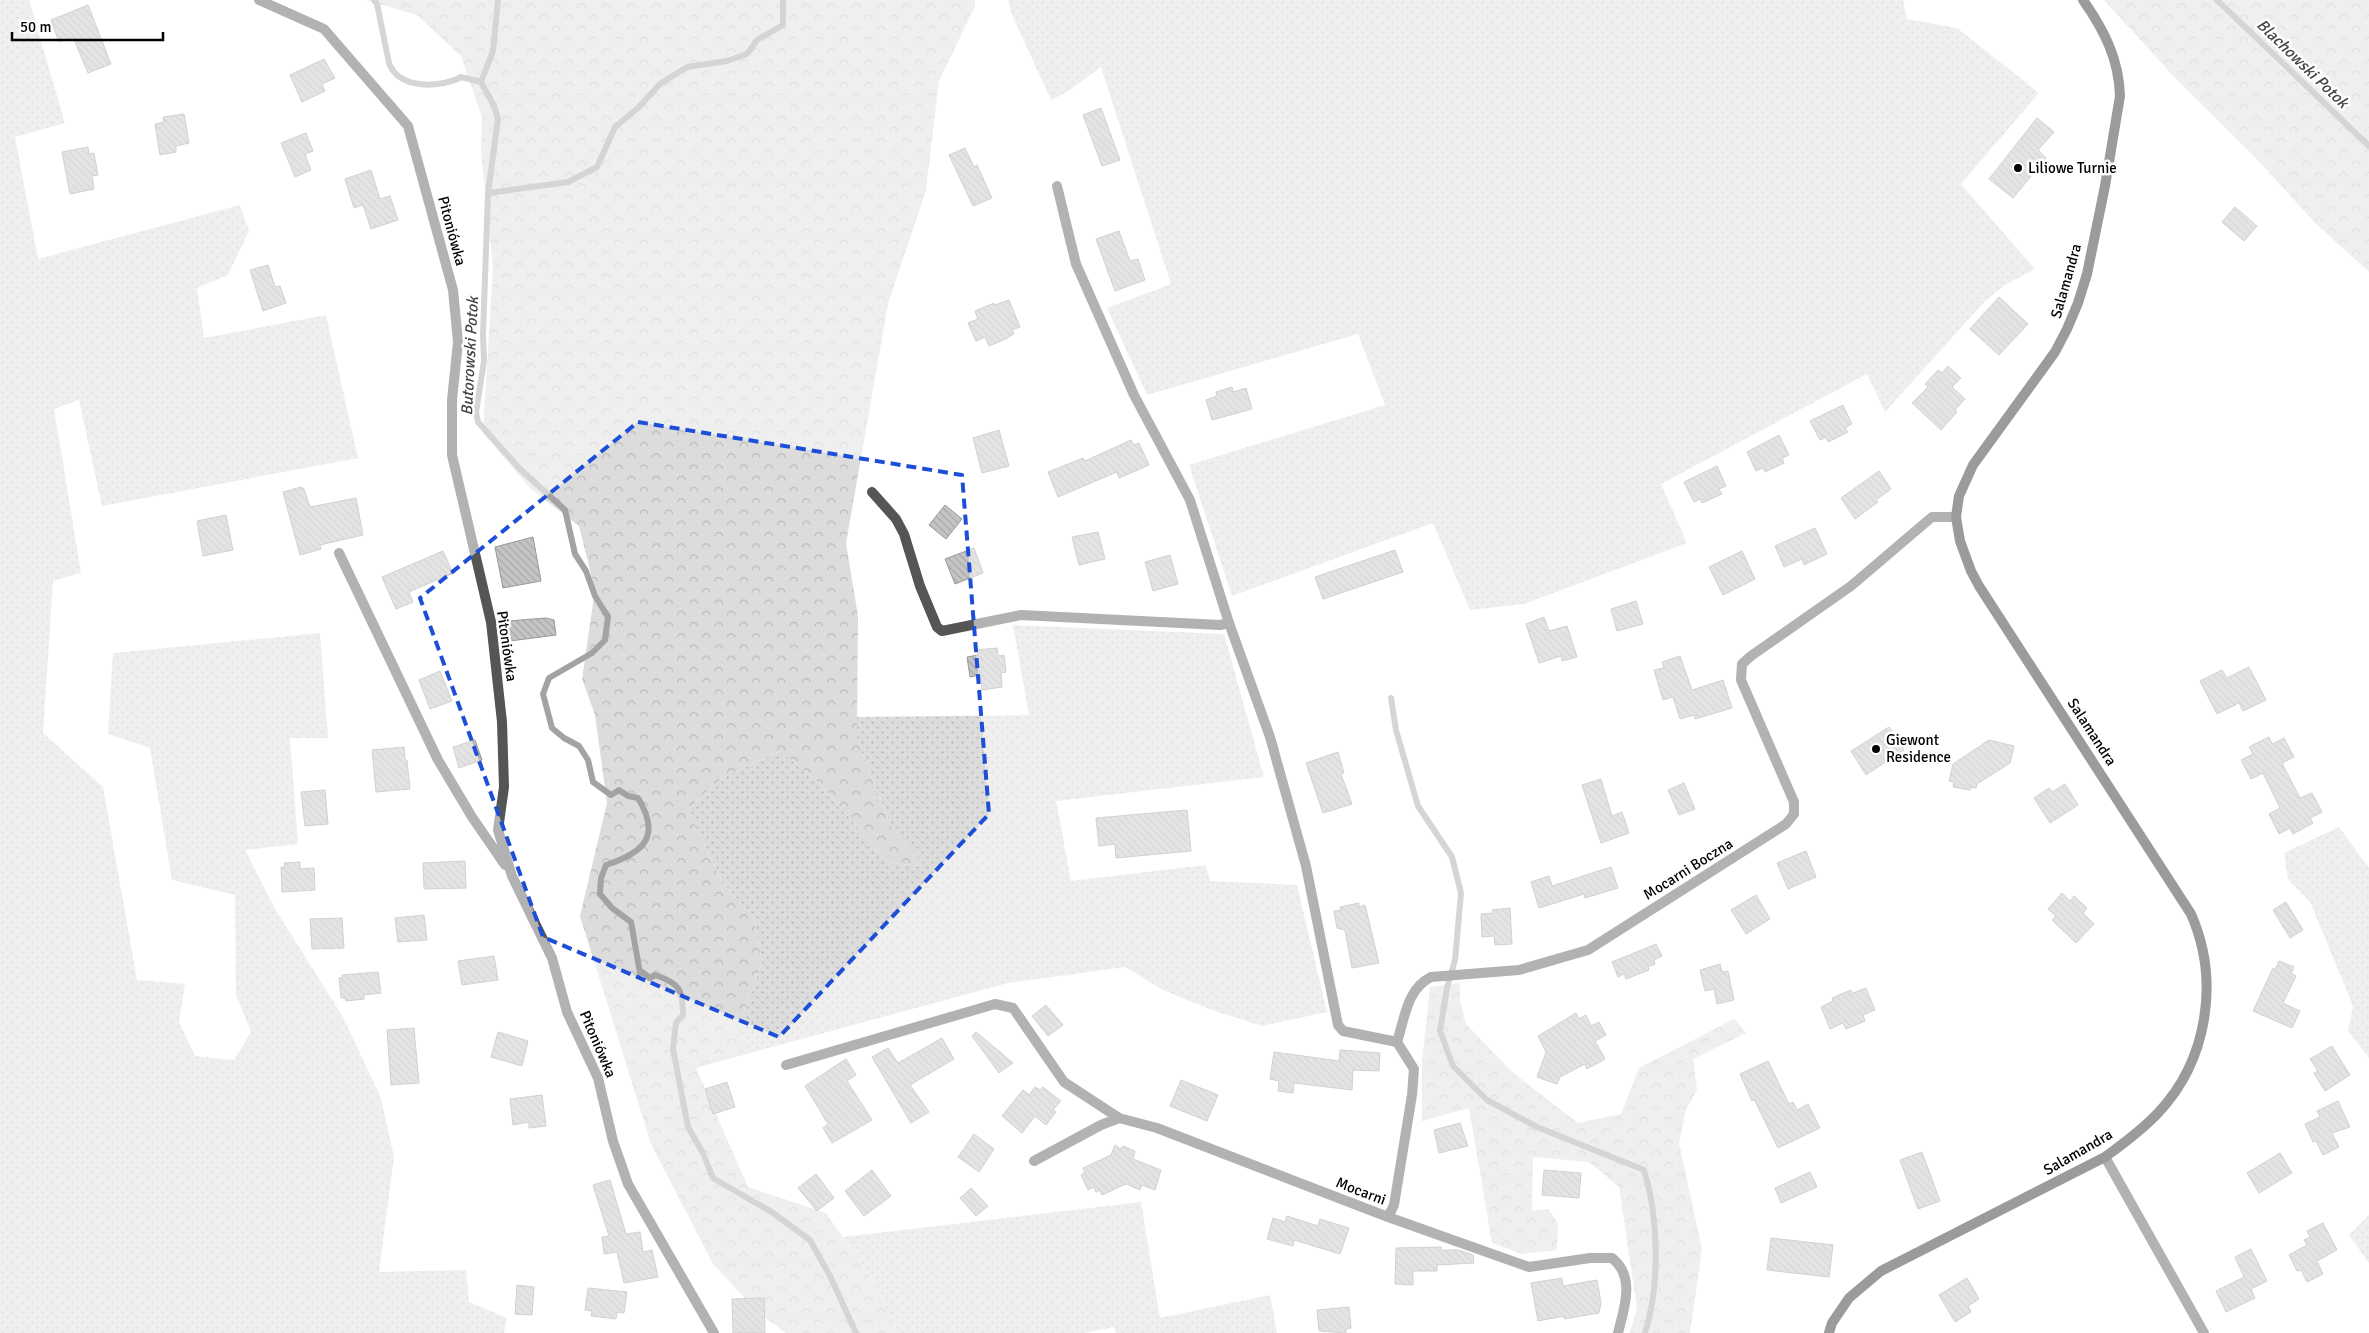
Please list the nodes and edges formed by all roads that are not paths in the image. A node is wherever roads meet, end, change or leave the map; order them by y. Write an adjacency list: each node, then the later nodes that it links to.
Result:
1 (259, 0): 8 (street, Pitoniówka)
2 (2083, 0): 5 (street, Salamandra)
3 (1057, 186): 7 (street)
4 (872, 492): 7 (street)
5 (1956, 517): 9 (street, Mocarni Boczna); 12 (street, Salamandra)
6 (339, 553): 8 (street)
7 (1229, 623): 9 (street)
8 (512, 876): 15 (street, Pitoniówka)
9 (1397, 1042): 14 (street)
10 (786, 1064): 11 (street, Mocarni)
11 (1119, 1118): 13 (street); 14 (street, Mocarni)
12 (2105, 1157): 17 (street, Salamandra); 18 (street)
13 (1034, 1162)
14 (1388, 1217): 16 (street, Mocarni)
15 (714, 1333)
16 (1618, 1333)
17 (1828, 1333)
18 (2204, 1333)

